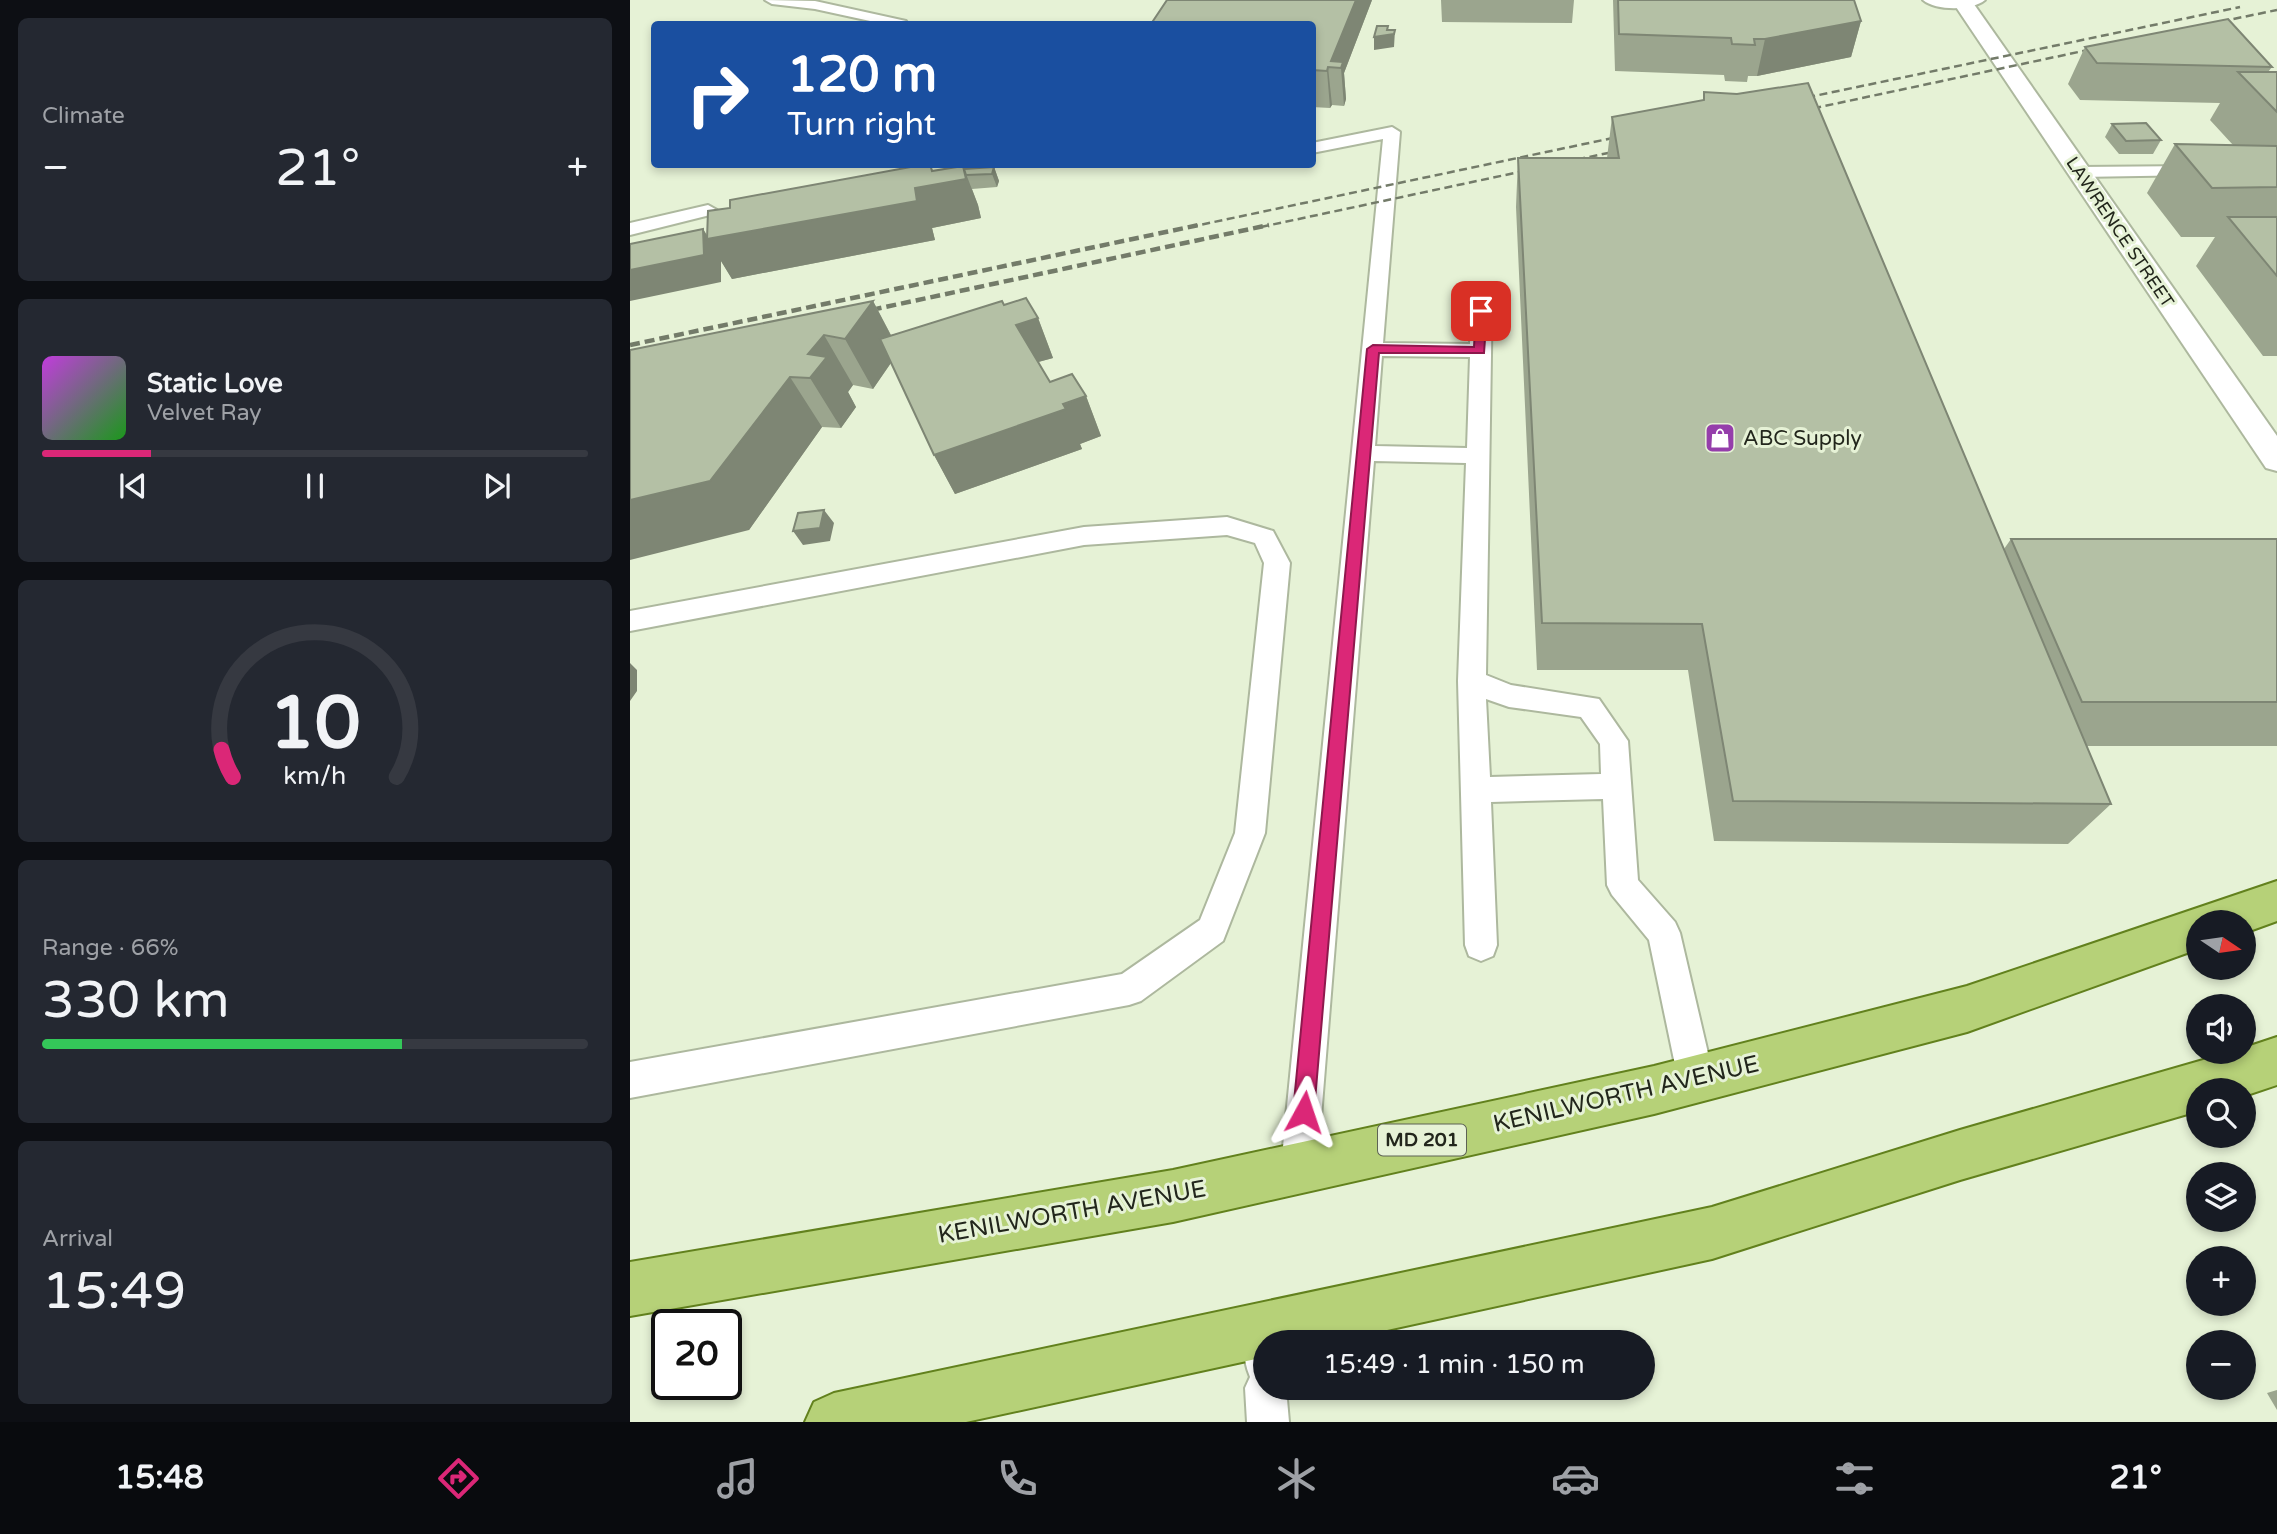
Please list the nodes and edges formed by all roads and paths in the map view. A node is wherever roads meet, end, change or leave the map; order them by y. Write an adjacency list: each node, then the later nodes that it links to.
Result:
1 (772, 0): 4 (lane)
2 (1930, 0): 3 (lane)
3 (1971, 2): 7 (street, LAWRENCE STREET)
4 (887, 21)
5 (1316, 147): 11 (lane)
6 (2204, 171): 7 (lane)
7 (2079, 172): 15 (street, LAWRENCE STREET)
8 (708, 209): 9 (lane)
9 (630, 229)
10 (1482, 291): 12 (lane)
11 (1373, 349): 12 (lane); 13 (lane)
12 (1480, 351): 14 (lane)
13 (1363, 453): 14 (lane); 27 (lane)
14 (1478, 456): 17 (lane)
15 (2277, 460)
16 (630, 621): 26 (lane)
17 (1472, 681): 18 (lane); 19 (lane)
18 (1617, 786): 19 (lane); 25 (lane)
19 (1476, 790): 23 (lane)
20 (2277, 901): 21 (main road)
21 (2251, 910)
22 (2186, 932): 25 (main road, KENILWORTH AVENUE / MD 201)
23 (1481, 944)
24 (2277, 1061): 29 (main road)
25 (1696, 1079): 27 (main road, KENILWORTH AVENUE / MD 201)
26 (630, 1080)
27 (1298, 1167): 28 (main road, KENILWORTH AVENUE / MD 201)
28 (630, 1289)
29 (1334, 1330)
30 (1253, 1350): 32 (main road)
31 (1267, 1400): 33 (lane)
32 (834, 1422)
33 (1268, 1422)

